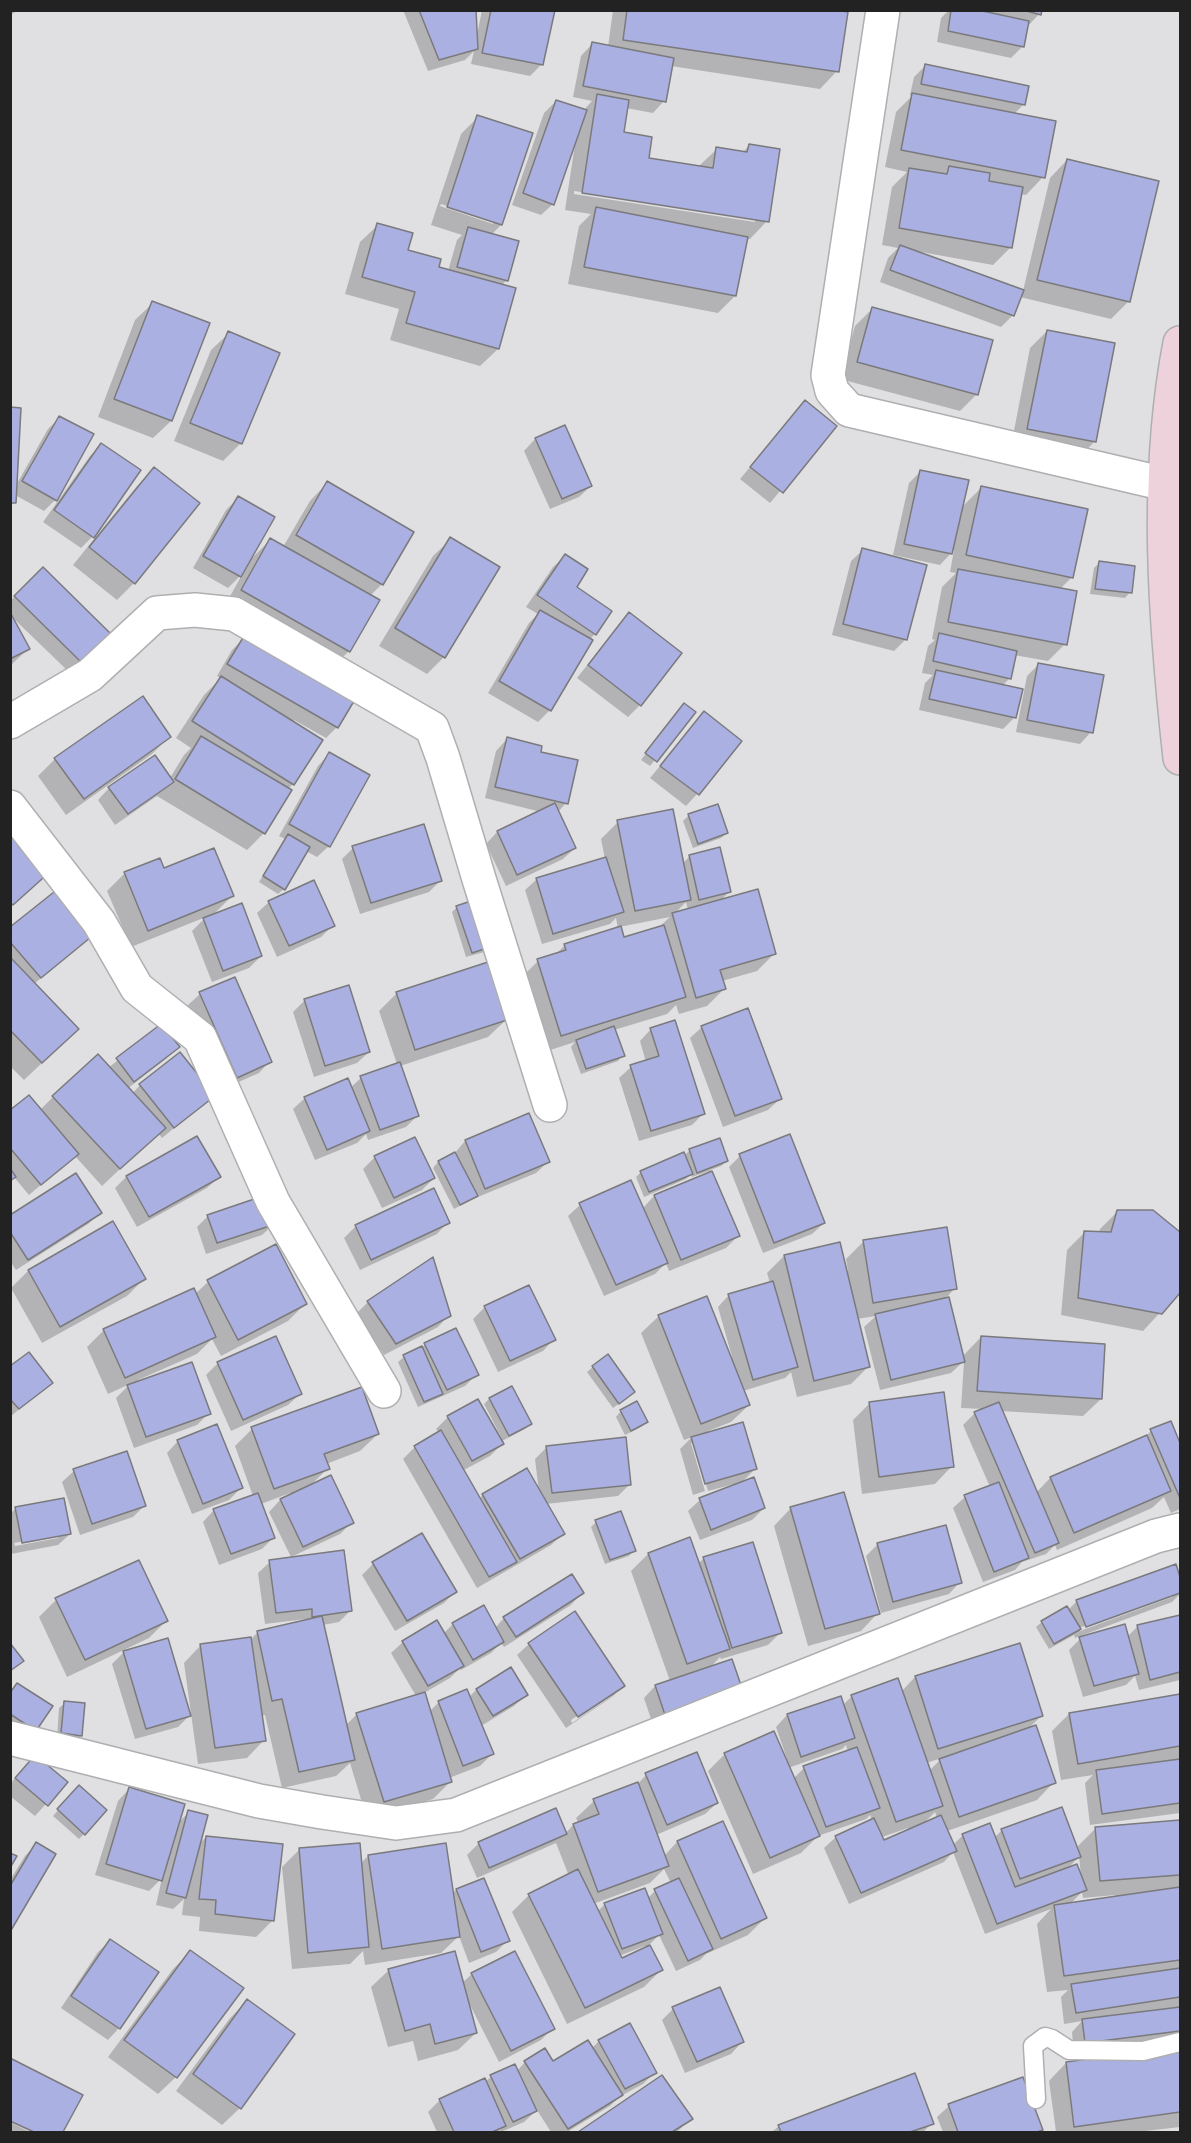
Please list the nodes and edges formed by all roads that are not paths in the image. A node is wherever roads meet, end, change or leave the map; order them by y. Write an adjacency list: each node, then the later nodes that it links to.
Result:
1 (883, 10): 3 (street)
2 (1180, 343): 3 (main road)
3 (1165, 484): 5 (main road)
4 (10, 722): 7 (street)
5 (1180, 758)
6 (10, 807): 8 (street)
7 (550, 1105)
8 (384, 1391)
9 (1180, 1530): 10 (street)
10 (10, 1738)
11 (1180, 2042): 12 (lane)
12 (1036, 2099)

